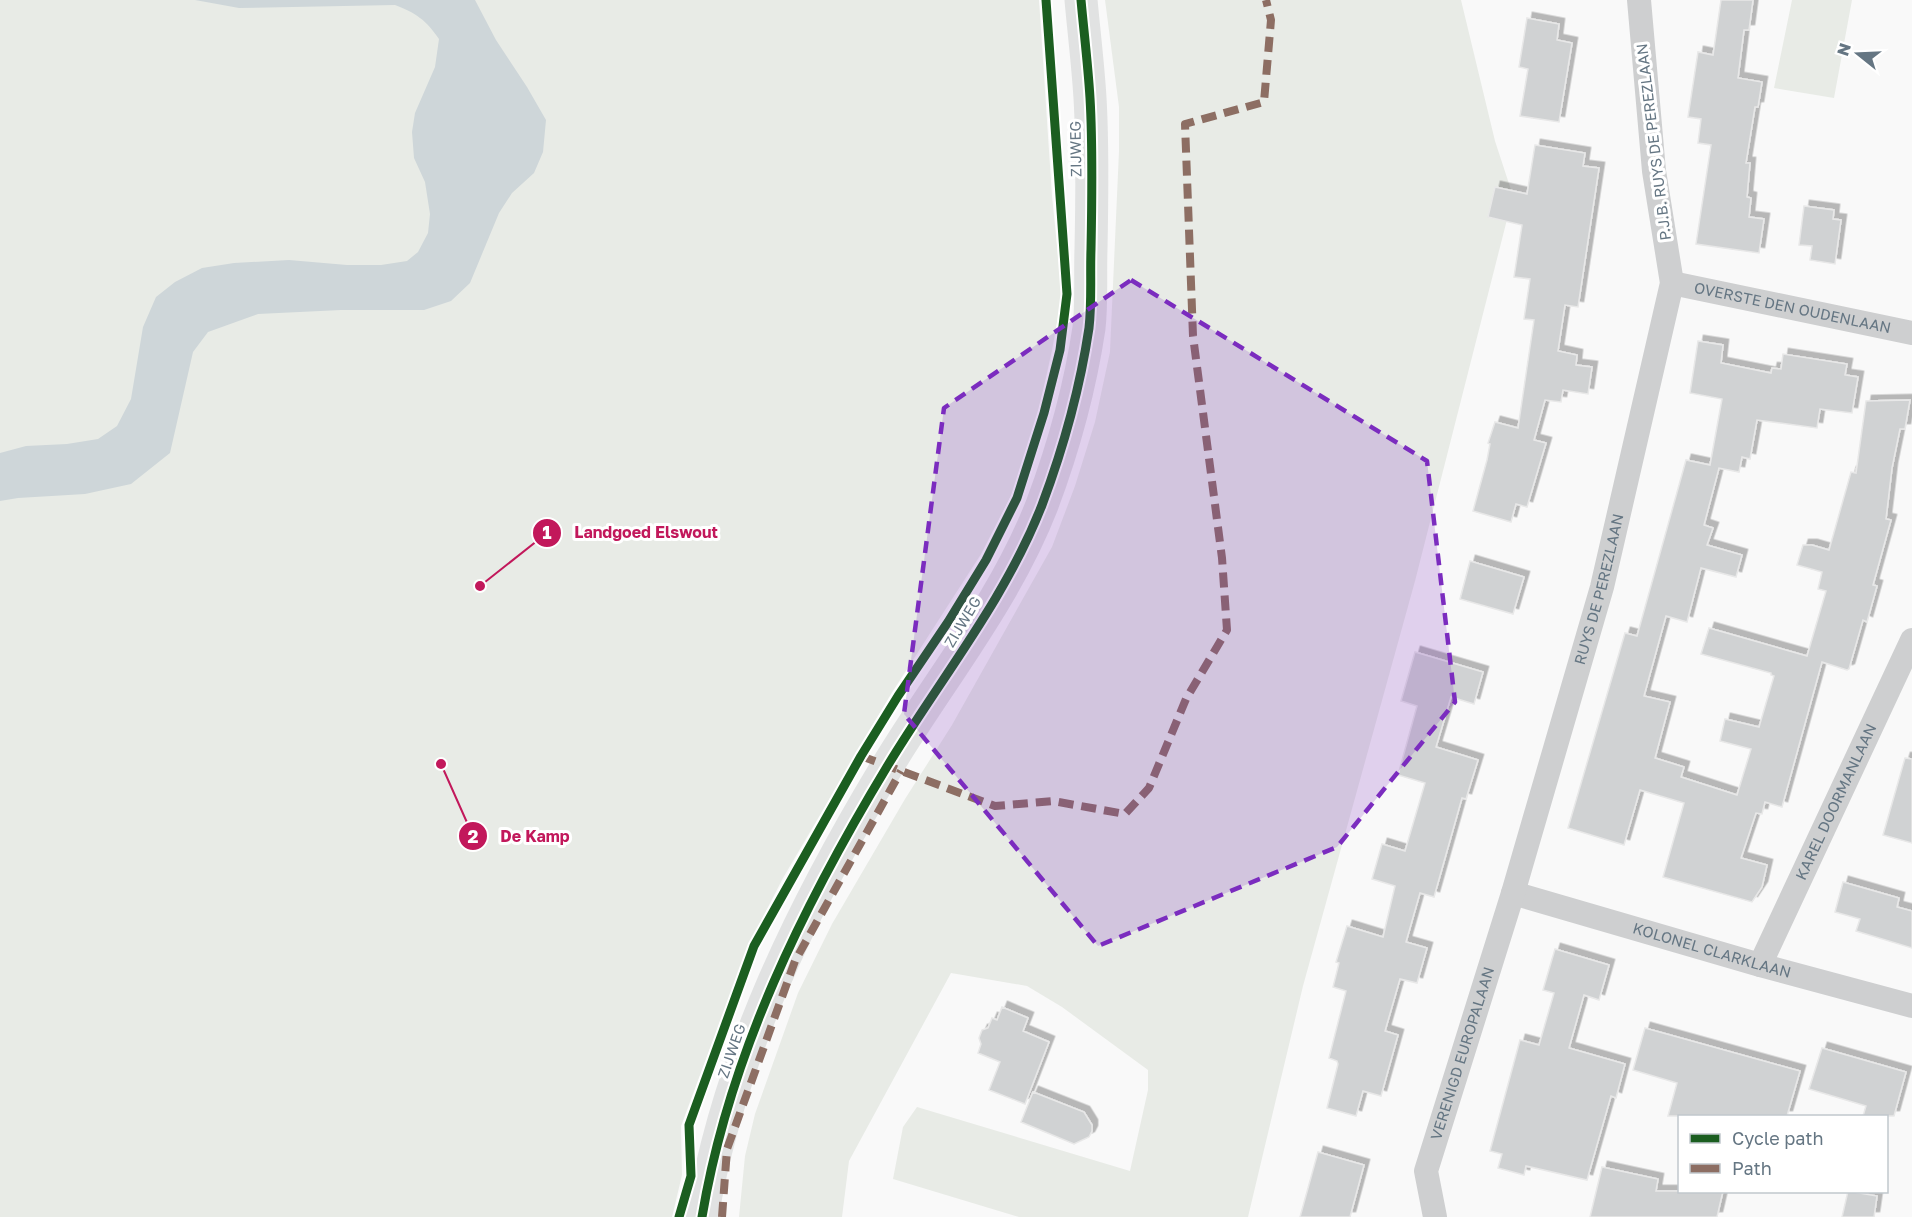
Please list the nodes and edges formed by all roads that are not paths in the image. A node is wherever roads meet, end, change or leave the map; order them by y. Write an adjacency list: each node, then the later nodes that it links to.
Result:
1 (1081, 0): 9 (street, ZIJWEG)
2 (1639, 0): 3 (street, P.J.B. RUYS DE PEREZLAAN)
3 (1672, 283): 4 (street, OVERSTE DEN OUDENLAAN); 6 (street, RUYS DE PEREZLAAN)
4 (1912, 333)
5 (1912, 640): 7 (street, KAREL DOORMANLAAN)
6 (1513, 893): 7 (street, KOLONEL CLARKLAAN); 10 (street, VERENIGD EUROPALAAN)
7 (1760, 965): 8 (street, KOLONEL CLARKLAAN)
8 (1912, 1006)
9 (702, 1217)
10 (1435, 1217)

